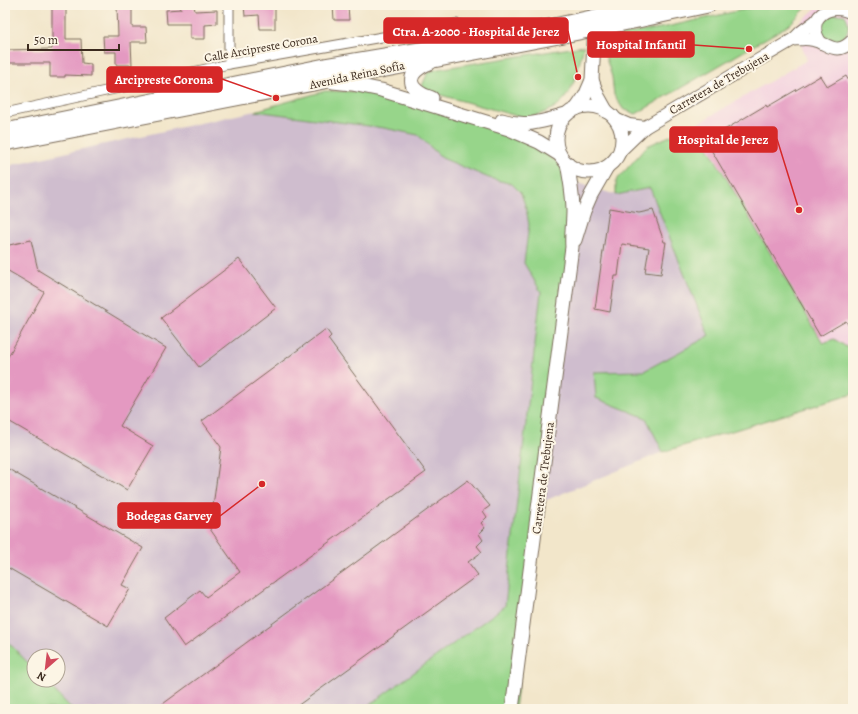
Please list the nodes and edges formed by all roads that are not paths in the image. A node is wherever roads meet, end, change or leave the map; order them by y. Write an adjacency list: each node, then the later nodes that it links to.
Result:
1 (229, 5): 13 (street)
2 (596, 5): 14 (main road)
3 (708, 5): 4 (main road, Avenida Reina Sofía)
4 (642, 11): 7 (main road, Avenida Reina Sofía, bridge)
5 (819, 13): 6 (street, Carretera de Trebujena); 9 (street, Carretera de Trebujena); 11 (street)
6 (853, 14)
7 (556, 31): 8 (main road, Avenida Reina Sofía); 12 (main road, Avenida Reina Sofía)
8 (498, 37): 13 (street, Calle Arcipreste Corona); 20 (main road, Avenida Reina Sofía)
9 (794, 39): 11 (street); 19 (street, Carretera de Trebujena)
10 (853, 40): 11 (street)
11 (821, 43)
12 (447, 57): 15 (main road, Avenida Reina Sofía); 16 (main road)
13 (230, 64): 17 (street, Calle Arcipreste Corona)
14 (592, 80): 16 (main road); 18 (main road)
15 (322, 82): 21 (main road, Avenida Reina Sofía); 23 (main road)
16 (571, 112): 18 (main road); 23 (main road)
17 (5, 113)
18 (611, 115): 19 (street); 22 (main road)
19 (644, 127): 22 (street, Carretera de Trebujena)
20 (5, 131)
21 (5, 143)
22 (620, 150): 24 (main road)
23 (563, 159): 24 (main road); 25 (main road, Carretera de Trebujena)
24 (607, 167): 25 (main road, Carretera de Trebujena)
25 (572, 247): 26 (main road, Carretera de Trebujena)
26 (512, 709)

